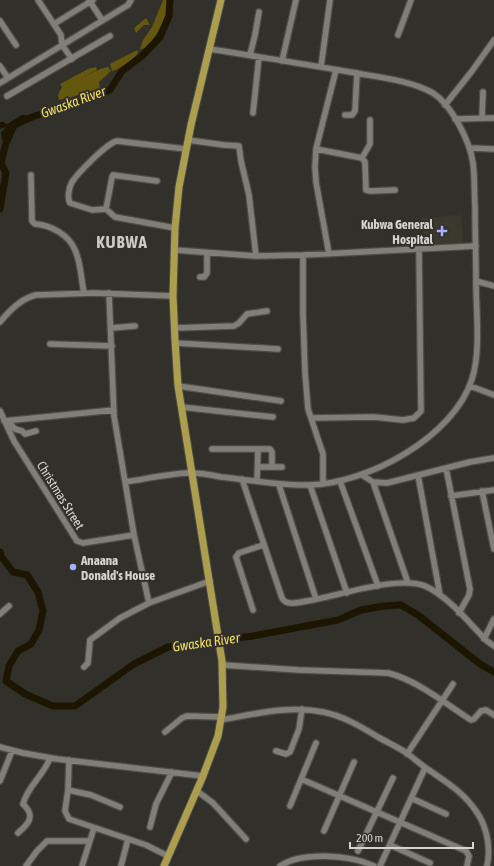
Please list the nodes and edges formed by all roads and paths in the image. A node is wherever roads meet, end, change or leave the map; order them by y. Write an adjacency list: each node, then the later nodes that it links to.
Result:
1 (38, 0): 11 (street)
2 (91, 0): 9 (street); 11 (street)
3 (131, 0): 9 (street)
4 (221, 0): 17 (main road)
5 (296, 0): 21 (street)
6 (330, 0): 23 (street)
7 (411, 0): 12 (street)
8 (259, 12): 18 (street)
9 (102, 20): 16 (street)
10 (0, 21): 15 (street)
11 (54, 24): 16 (street)
12 (398, 35)
13 (110, 36): 20 (street)
14 (494, 40): 30 (street)
15 (16, 45)
16 (62, 45): 20 (street); 26 (street)
17 (208, 49): 18 (street); 37 (main road)
18 (250, 55): 19 (street)
19 (259, 57): 21 (street); 31 (street)
20 (72, 59): 29 (street)
21 (282, 61): 23 (street)
22 (0, 66): 26 (street)
23 (321, 67): 24 (street)
24 (336, 70): 25 (street); 39 (street)
25 (356, 73): 30 (street); 32 (street)
26 (8, 78): 27 (street)
27 (0, 83)
28 (483, 92): 33 (street)
29 (7, 96)
30 (445, 105): 35 (street)
31 (253, 113)
32 (345, 115)
33 (482, 118): 34 (street); 35 (street)
34 (494, 118)
35 (455, 119): 38 (street)
36 (370, 120): 42 (street)
37 (188, 140): 41 (main road); 54 (street)
38 (470, 148): 40 (street); 48 (street)
39 (316, 149): 42 (street); 52 (street)
40 (494, 149)
41 (186, 150): 46 (street); 47 (main road)
42 (362, 158): 45 (street)
43 (31, 175): 58 (street)
44 (157, 181): 46 (street)
45 (395, 190)
46 (106, 209): 47 (street)
47 (175, 228): 50 (main road)
48 (476, 246): 49 (street); 56 (street)
49 (419, 249): 52 (street); 78 (street)
50 (174, 250): 51 (street); 60 (main road)
51 (207, 252): 54 (street); 55 (street)
52 (329, 254): 53 (street)
53 (303, 255): 54 (street); 78 (street)
54 (256, 256)
55 (200, 277)
56 (476, 281): 57 (street); 71 (street)
57 (494, 286)
58 (84, 292): 59 (street); 62 (street)
59 (109, 293): 60 (street); 64 (street)
60 (173, 296): 65 (main road)
61 (267, 310): 65 (street)
62 (0, 322)
63 (135, 326): 64 (street)
64 (111, 328): 68 (street)
65 (174, 328): 66 (main road)
66 (175, 343): 69 (street); 70 (main road)
67 (50, 344): 68 (street)
68 (112, 346): 75 (street)
69 (278, 349)
70 (178, 386): 73 (street); 74 (main road)
71 (470, 386): 72 (street); 89 (street)
72 (494, 395)
73 (281, 401)
74 (181, 407): 77 (street); 88 (main road)
75 (114, 410): 79 (street); 94 (street)
76 (0, 411): 79 (street, Christmas Street)
77 (273, 417)
78 (312, 418): 97 (street)
79 (6, 421): 80 (street); 103 (street, Christmas Street)
80 (36, 431)
81 (212, 449): 82 (street)
82 (258, 449): 84 (street); 85 (street)
83 (494, 458): 87 (street)
84 (258, 467): 85 (street); 92 (street)
85 (272, 467): 86 (street)
86 (282, 467)
87 (446, 468): 90 (street); 101 (street)
88 (192, 473): 91 (street); 94 (street); 106 (main road)
89 (362, 475): 93 (street); 95 (street)
90 (418, 475): 95 (street); 110 (street)
91 (242, 479): 92 (street); 104 (street)
92 (257, 481): 96 (street)
93 (340, 481): 97 (street); 108 (street)
94 (125, 482): 103 (street)
95 (373, 482): 107 (street)
96 (279, 484): 98 (street); 111 (street)
97 (323, 484): 98 (street)
98 (310, 486): 109 (street)
99 (494, 490): 100 (street)
100 (482, 491): 101 (street); 102 (street)
101 (451, 496): 115 (street)
102 (491, 521): 105 (street)
103 (134, 535): 112 (street)
104 (263, 545): 111 (street); 114 (street)
105 (494, 550)
106 (210, 581): 112 (street); 120 (main road)
107 (408, 583): 108 (street); 110 (street)
108 (378, 586): 109 (street)
109 (347, 593): 111 (street)
110 (440, 595): 115 (street)
111 (316, 599)
112 (150, 603): 121 (street)
113 (9, 606): 116 (street)
114 (253, 610)
115 (459, 613): 118 (street)
116 (0, 614)
117 (494, 619): 118 (street)
118 (484, 639): 119 (street)
119 (494, 646)
120 (223, 665): 123 (street); 126 (main road)
121 (84, 667)
122 (452, 684): 123 (street)
123 (441, 701): 125 (street); 132 (street)
124 (302, 709): 126 (street); 131 (street); 132 (street)
125 (494, 715)
126 (221, 718): 127 (street); 138 (main road)
127 (166, 732)
128 (316, 744): 140 (street)
129 (0, 747): 130 (street)
130 (12, 751): 133 (street); 141 (street)
131 (276, 751)
132 (407, 754): 136 (street)
133 (50, 758): 134 (street); 154 (street)
134 (69, 760): 137 (street); 142 (street)
135 (354, 762): 144 (street)
136 (425, 768): 145 (street); 162 (street)
137 (172, 772): 138 (street); 151 (street)
138 (203, 776): 143 (main road)
139 (393, 778): 148 (street)
140 (300, 779): 144 (street); 146 (street)
141 (0, 781)
142 (68, 790): 147 (street); 152 (street)
143 (197, 791): 156 (street); 160 (main road)
144 (339, 796): 148 (street); 153 (street)
145 (411, 798): 149 (street); 150 (street)
146 (290, 806)
147 (120, 807)
148 (377, 812): 150 (street); 159 (street)
149 (446, 814)
150 (400, 822): 158 (street); 170 (street)
151 (150, 827)
152 (94, 828): 155 (street); 157 (street)
153 (324, 831)
154 (18, 833)
155 (128, 839): 160 (street); 165 (street)
156 (246, 839)
157 (89, 841): 163 (street); 164 (street)
158 (390, 845): 161 (street); 169 (street)
159 (358, 851)
160 (168, 856): 166 (main road)
161 (430, 863)
162 (490, 864)
163 (26, 866)
164 (82, 866)
165 (121, 866)
166 (164, 866)
167 (280, 866): 168 (street)
168 (374, 866)
169 (380, 866)
170 (467, 866)

